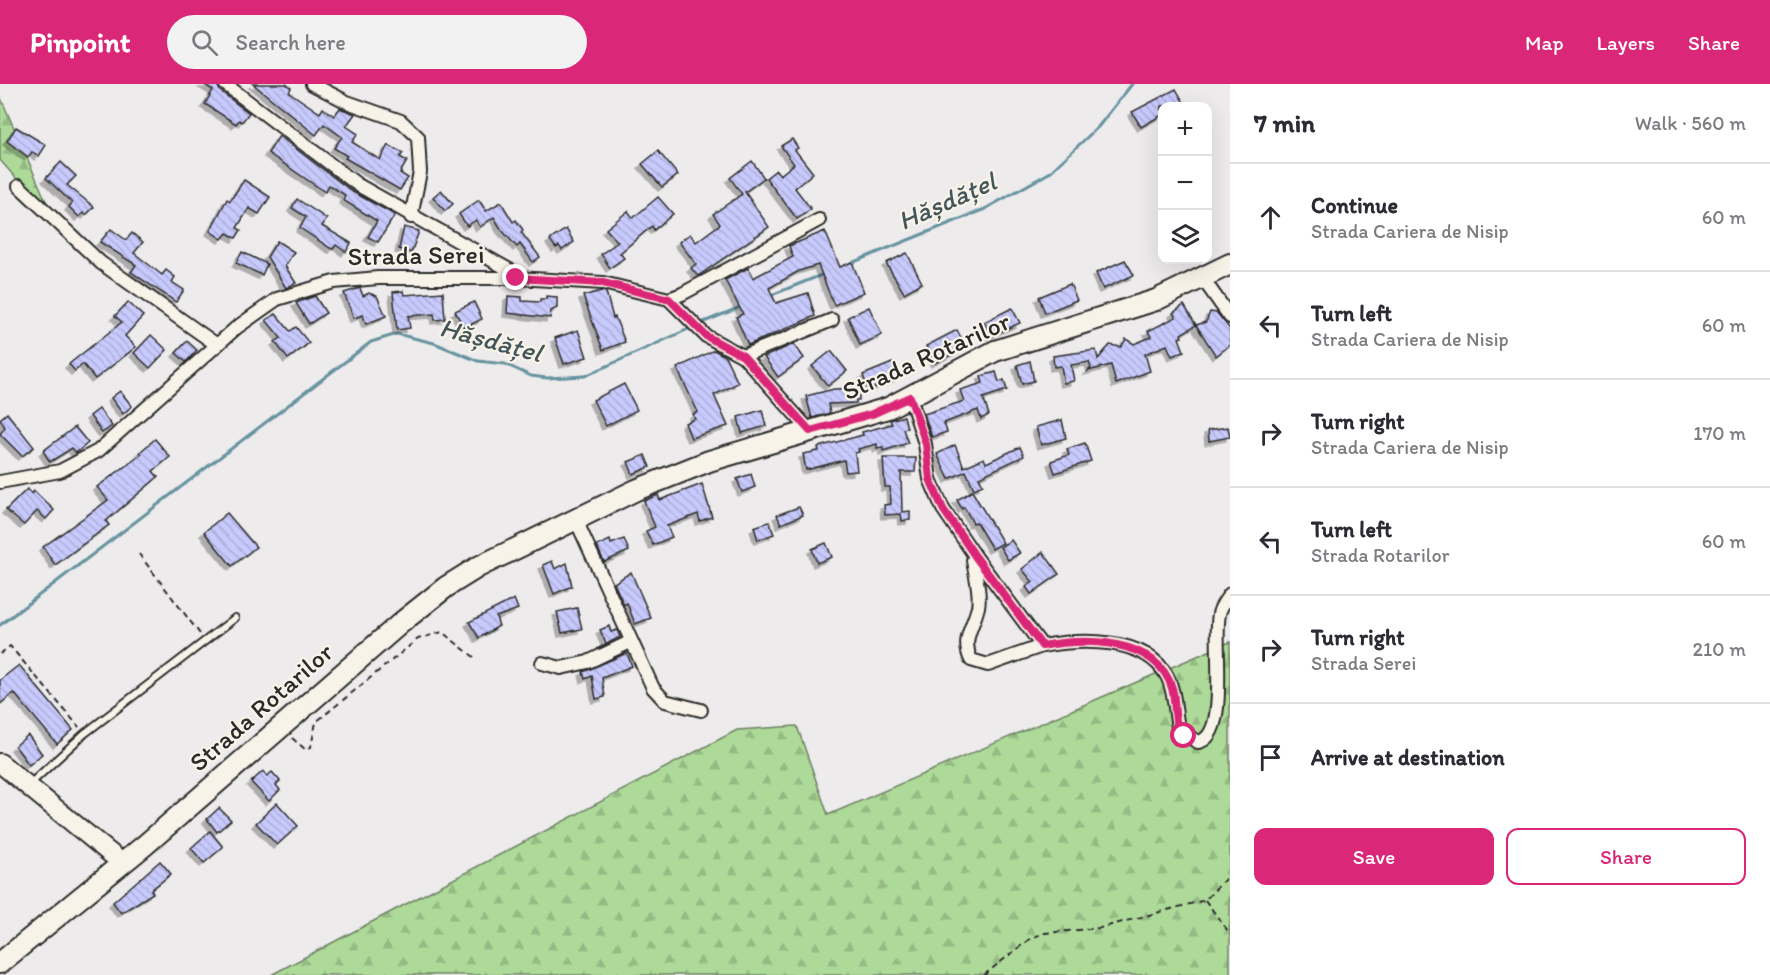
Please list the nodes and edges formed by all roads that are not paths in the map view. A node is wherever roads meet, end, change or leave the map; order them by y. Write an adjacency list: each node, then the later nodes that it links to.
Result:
1 (225, 84): 4 (street, Strada Serei)
2 (312, 84): 4 (street, Strada Serei)
3 (18, 186): 14 (street)
4 (411, 217): 6 (street, Strada Serei)
5 (819, 220): 11 (street)
6 (493, 261): 8 (street, Strada Serei); 9 (street)
7 (1230, 264): 10 (main road, Strada Rotarilor)
8 (516, 278): 9 (street, Strada Serei); 11 (street, Strada Serei)
9 (484, 279): 14 (street, Strada Serei)
10 (1203, 279): 12 (street); 16 (main road, Strada Rotarilor)
11 (669, 299): 15 (street)
12 (1230, 317)
13 (831, 320): 15 (street)
14 (217, 345): 18 (street, Strada Serei)
15 (743, 356): 17 (street)
16 (910, 397): 17 (main road, Strada Rotarilor); 20 (street)
17 (810, 431): 19 (main road, Strada Rotarilor)
18 (0, 482)
19 (575, 518): 23 (street); 29 (main road, Strada Rotarilor)
20 (975, 556): 24 (street); 24 (street)
21 (1230, 594): 24 (street)
22 (235, 618): 28 (lane)
23 (630, 642): 25 (street); 26 (street)
24 (1042, 646)
25 (542, 663)
26 (701, 710)
27 (0, 763): 28 (main road)
28 (28, 786): 29 (main road)
29 (122, 863): 30 (main road, Strada Rotarilor)
30 (0, 963)

